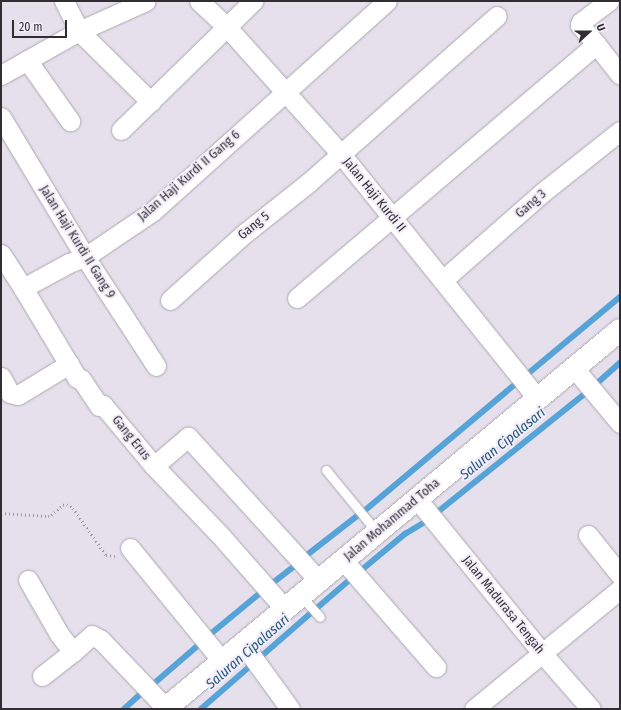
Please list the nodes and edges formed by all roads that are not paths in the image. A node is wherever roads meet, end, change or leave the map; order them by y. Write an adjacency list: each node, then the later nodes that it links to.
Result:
1 (64, 1): 9 (street)
2 (146, 1): 9 (street)
3 (199, 1): 8 (street, Jalan Haji Kurdi II)
4 (253, 1): 8 (street)
5 (387, 1): 14 (street, Jalan Haji Kurdi II Gang 6)
6 (609, 1): 10 (street)
7 (497, 16): 20 (street, Gang 5)
8 (226, 26): 14 (street, Jalan Haji Kurdi II); 15 (street)
9 (79, 31): 11 (street); 15 (street)
10 (596, 44): 13 (street); 21 (street)
11 (27, 60): 12 (street); 17 (street)
12 (1, 75)
13 (620, 75)
14 (285, 91): 20 (street, Jalan Haji Kurdi II); 23 (street, Jalan Haji Kurdi II Gang 6)
15 (151, 102): 18 (street)
16 (1, 117): 23 (street, Jalan Haji Kurdi II Gang 9)
17 (70, 121)
18 (121, 130)
19 (620, 131): 24 (street, Gang 3)
20 (341, 154): 21 (street, Jalan Haji Kurdi II); 27 (street, Gang 5)
21 (391, 216): 24 (street, Jalan Haji Kurdi II); 26 (street)
22 (1, 254): 25 (street, Gang Erus)
23 (85, 257): 25 (street, Jalan Haji Kurdi II Gang 6); 30 (street, Jalan Haji Kurdi II Gang 9)
24 (444, 279): 33 (street, Jalan Haji Kurdi II)
25 (24, 288): 29 (street, Gang Erus)
26 (297, 298)
27 (170, 300)
28 (620, 330): 31 (main road, Jalan Mohammad Toha)
29 (69, 364): 32 (street); 35 (street, Gang Erus)
30 (156, 366)
31 (574, 368): 33 (main road, Jalan Mohammad Toha); 34 (street)
32 (1, 377)
33 (538, 398): 37 (main road, Jalan Mohammad Toha)
34 (620, 423)
35 (154, 466): 44 (street); 46 (street, Gang Erus)
36 (326, 470): 38 (lane)
37 (417, 499): 38 (main road, Jalan Mohammad Toha); 49 (street, Jalan Madurasa Tengah)
38 (376, 532): 41 (main road, Jalan Mohammad Toha)
39 (588, 535): 42 (street)
40 (130, 548): 51 (street)
41 (343, 560): 44 (main road, Jalan Mohammad Toha); 52 (street)
42 (620, 574)
43 (28, 580): 48 (street)
44 (319, 581): 46 (main road, Jalan Mohammad Toha)
45 (620, 589): 49 (street)
46 (293, 602): 47 (lane); 50 (main road, Jalan Mohammad Toha)
47 (320, 617)
48 (73, 652): 53 (street); 54 (street)
49 (542, 652): 56 (street); 57 (street, Jalan Madurasa Tengah)
50 (252, 657): 51 (main road, Jalan Mohammad Toha); 55 (street)
51 (222, 661): 54 (main road, Jalan Mohammad Toha)
52 (436, 667)
53 (42, 676)
54 (165, 708)
55 (290, 709)
56 (474, 709)
57 (591, 709)

